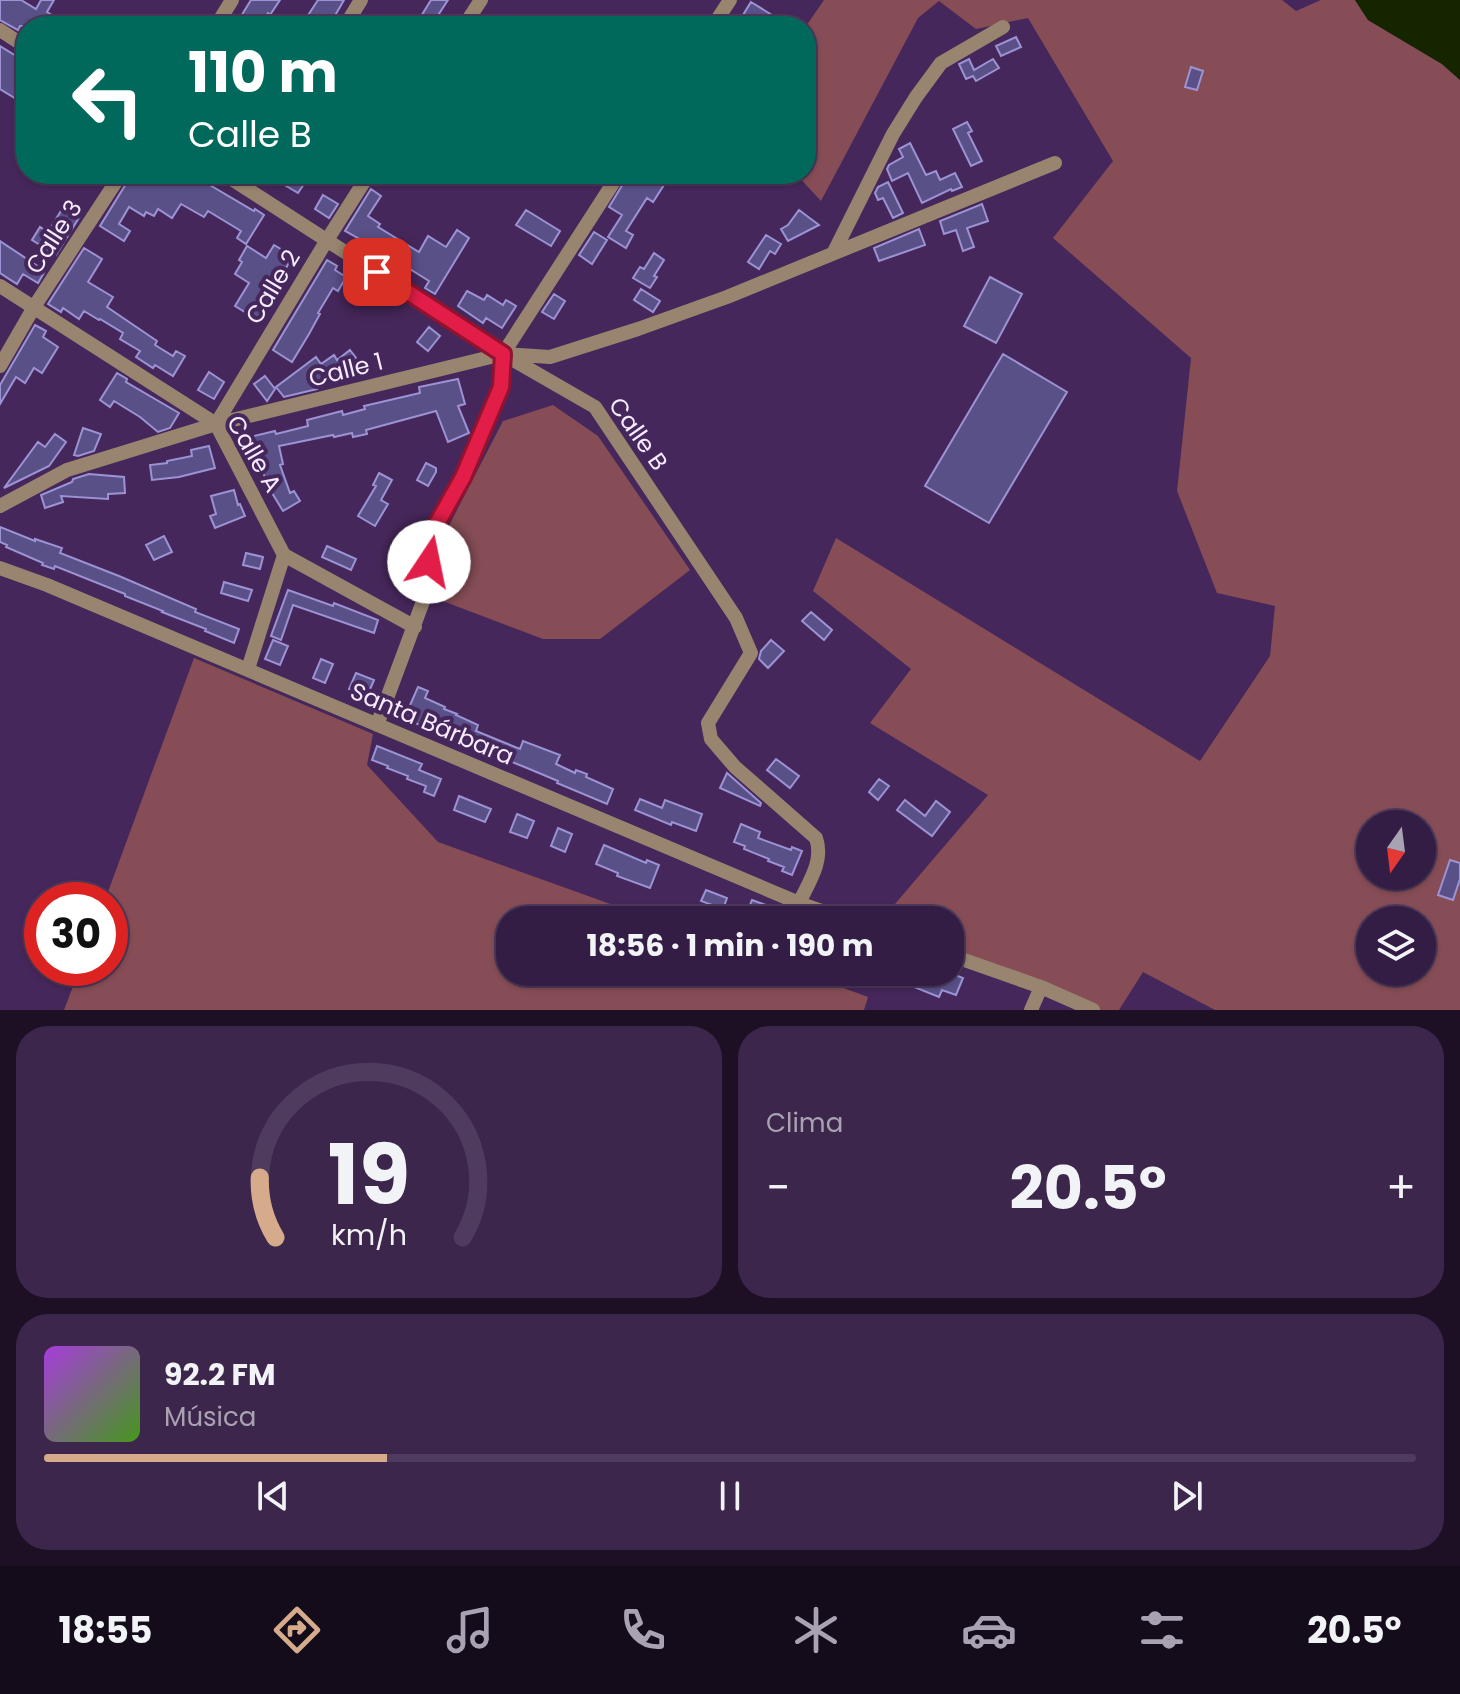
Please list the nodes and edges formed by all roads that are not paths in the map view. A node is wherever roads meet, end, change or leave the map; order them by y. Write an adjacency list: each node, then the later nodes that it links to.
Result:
1 (1003, 27): 8 (street)
2 (1055, 163): 8 (street)
3 (114, 184): 10 (street, Calle 3)
4 (240, 184): 7 (street, Calle B)
5 (363, 184): 7 (street, Calle 2)
6 (613, 184): 11 (street)
7 (327, 240): 11 (street, Calle B); 13 (street, Calle 2)
8 (834, 252): 11 (street)
9 (0, 286): 10 (street, Calle A)
10 (34, 307): 12 (street, Calle 3); 13 (street, Calle A)
11 (503, 354): 13 (street, Calle 1); 17 (street); 20 (street, Calle B)
12 (0, 366)
13 (216, 424): 14 (street, Calle 1); 15 (street, Calle A)
14 (0, 506)
15 (284, 555): 17 (street); 18 (street)
16 (0, 568): 18 (street, Santa Bárbara)
17 (415, 627): 19 (street)
18 (248, 669): 19 (street, Santa Bárbara)
19 (377, 725): 20 (street, Santa Bárbara)
20 (799, 903): 21 (street, Santa Bárbara)
21 (808, 906)
22 (964, 960): 23 (street)
23 (1041, 987): 24 (street); 25 (street)
24 (1031, 1010)
25 (1093, 1010)

